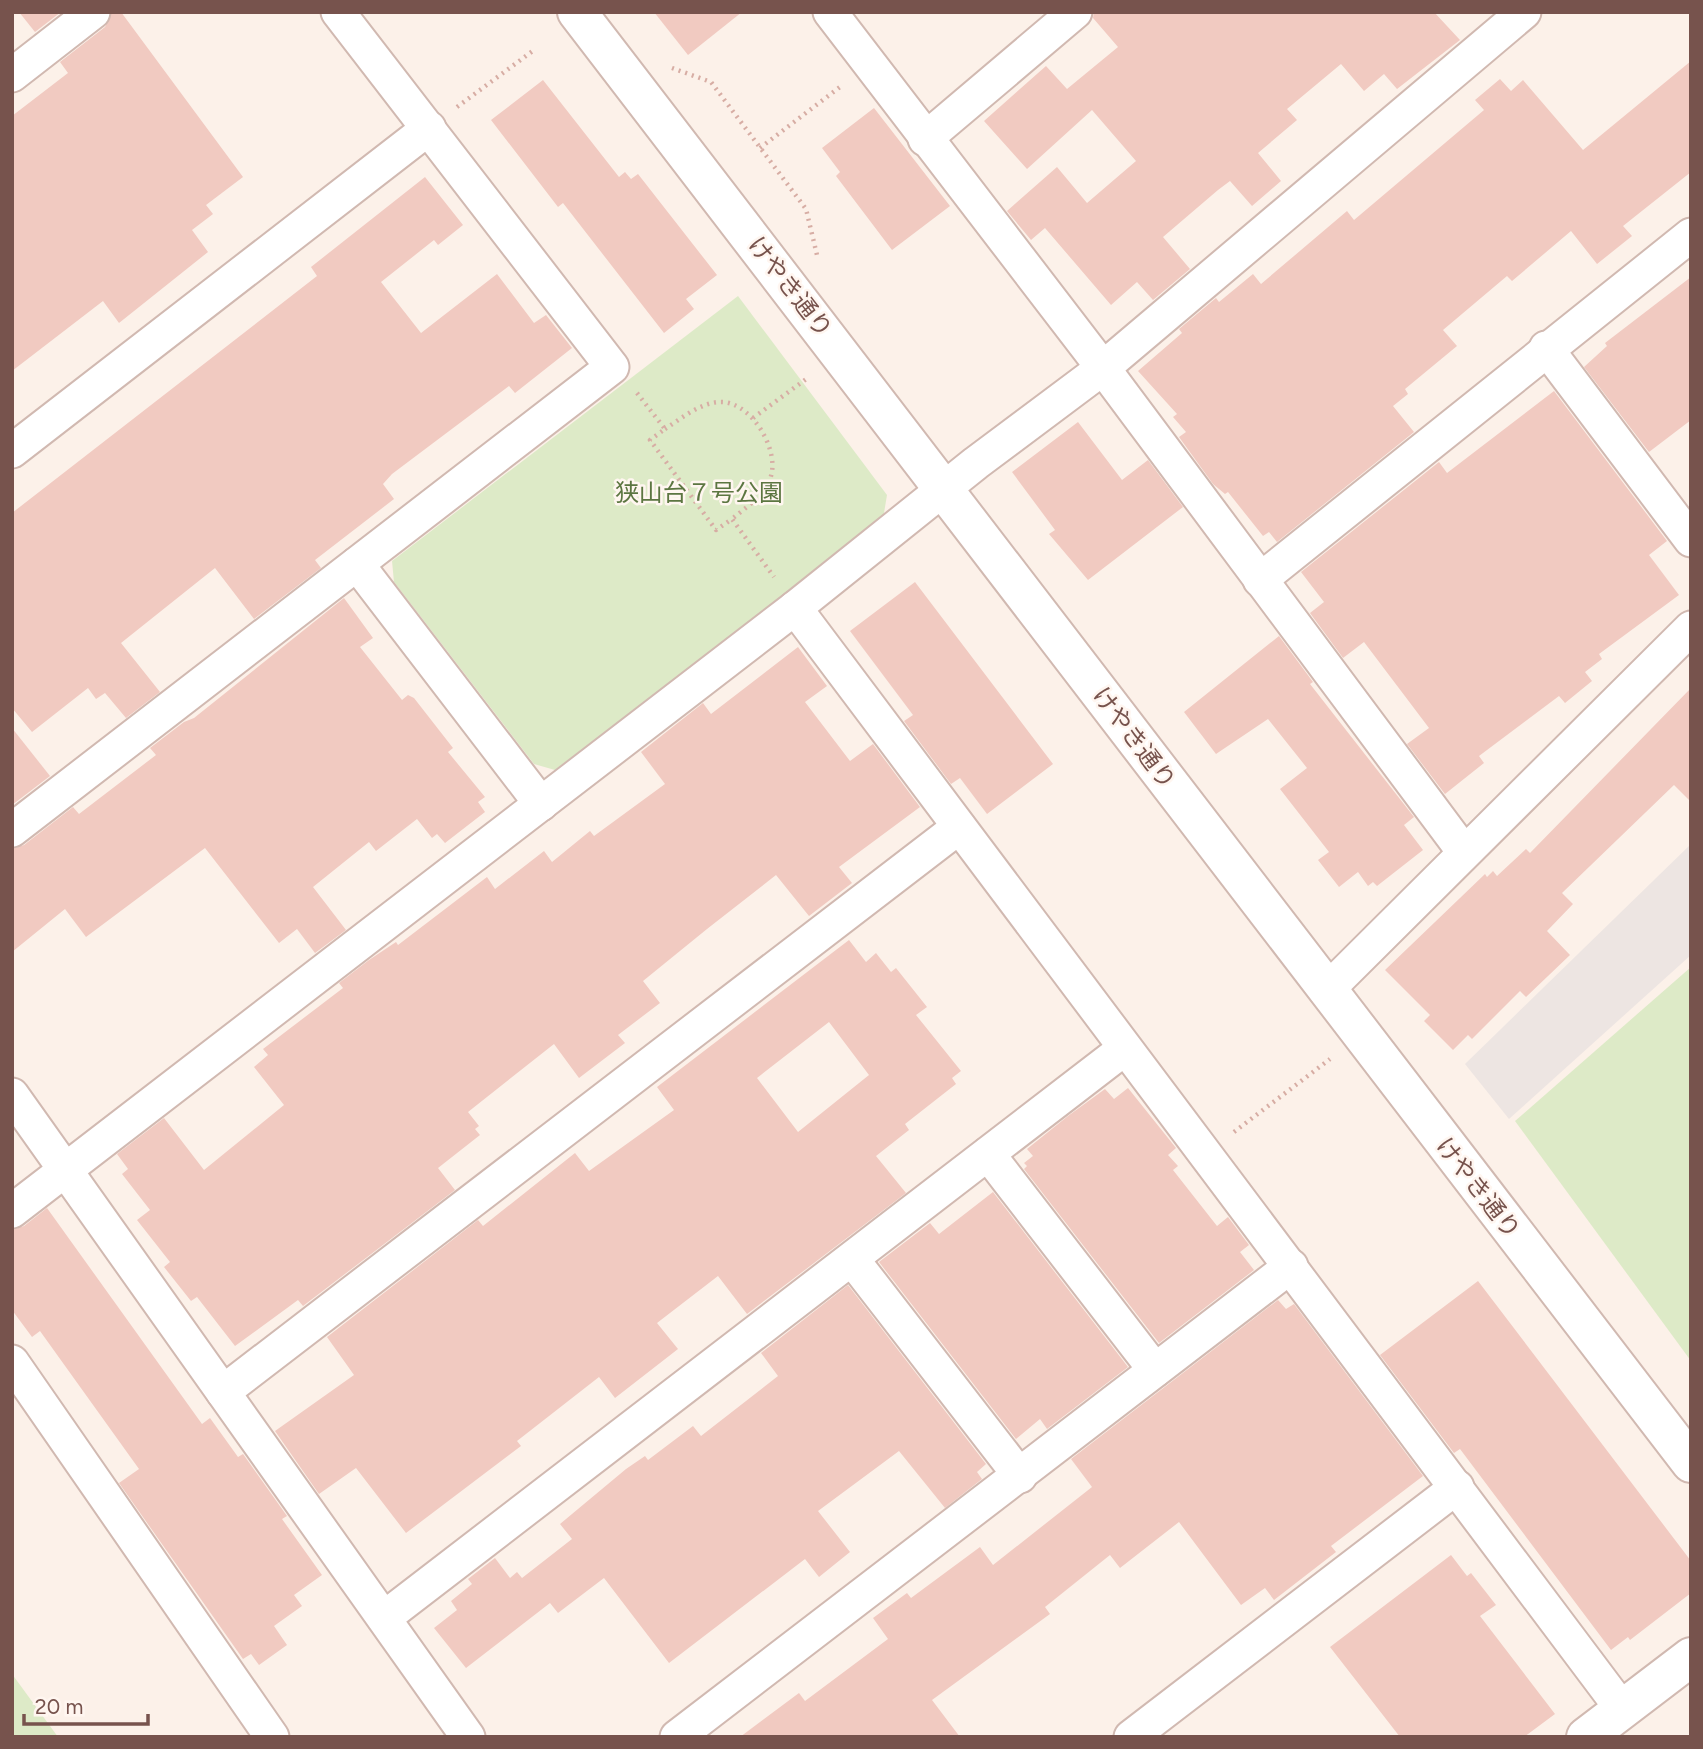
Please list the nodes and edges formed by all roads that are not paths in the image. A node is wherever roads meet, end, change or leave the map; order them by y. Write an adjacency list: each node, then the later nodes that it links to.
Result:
1 (93, 12): 7 (street)
2 (338, 12): 8 (street)
3 (578, 12): 14 (street, けやき通り)
4 (830, 12): 9 (street)
5 (1075, 12): 9 (street)
6 (1524, 12): 12 (street)
7 (12, 75)
8 (429, 128): 13 (street); 16 (street)
9 (925, 139): 12 (street)
10 (1691, 235): 11 (street)
11 (1546, 348): 15 (street); 17 (street)
12 (1103, 368): 14 (street); 17 (street)
13 (12, 451)
14 (945, 488): 18 (street); 24 (street, けやき通り)
15 (1691, 540)
16 (356, 564): 20 (street); 22 (street)
17 (1260, 579): 23 (street)
18 (796, 608): 20 (street); 21 (street)
19 (1691, 628): 23 (street)
20 (541, 804): 28 (street)
21 (959, 827): 25 (street); 34 (street)
22 (12, 830)
23 (1464, 852): 24 (street)
24 (1326, 991): 35 (street, けやき通り)
25 (1124, 1049): 27 (street); 31 (street)
26 (12, 1095): 28 (street)
27 (988, 1154): 30 (street); 33 (street)
28 (65, 1169): 29 (street); 34 (street)
29 (12, 1211)
30 (852, 1259): 36 (street); 38 (street)
31 (1291, 1266): 33 (street); 37 (street)
32 (12, 1362): 41 (street)
33 (1154, 1370): 36 (street)
34 (223, 1392): 38 (street)
35 (1691, 1463)
36 (1020, 1476): 43 (street)
37 (1457, 1487): 40 (street); 44 (street)
38 (384, 1618): 42 (street)
39 (1691, 1657): 40 (street)
40 (1622, 1709): 45 (street)
41 (272, 1737)
42 (468, 1737)
43 (677, 1737)
44 (1131, 1737)
45 (1586, 1737)

